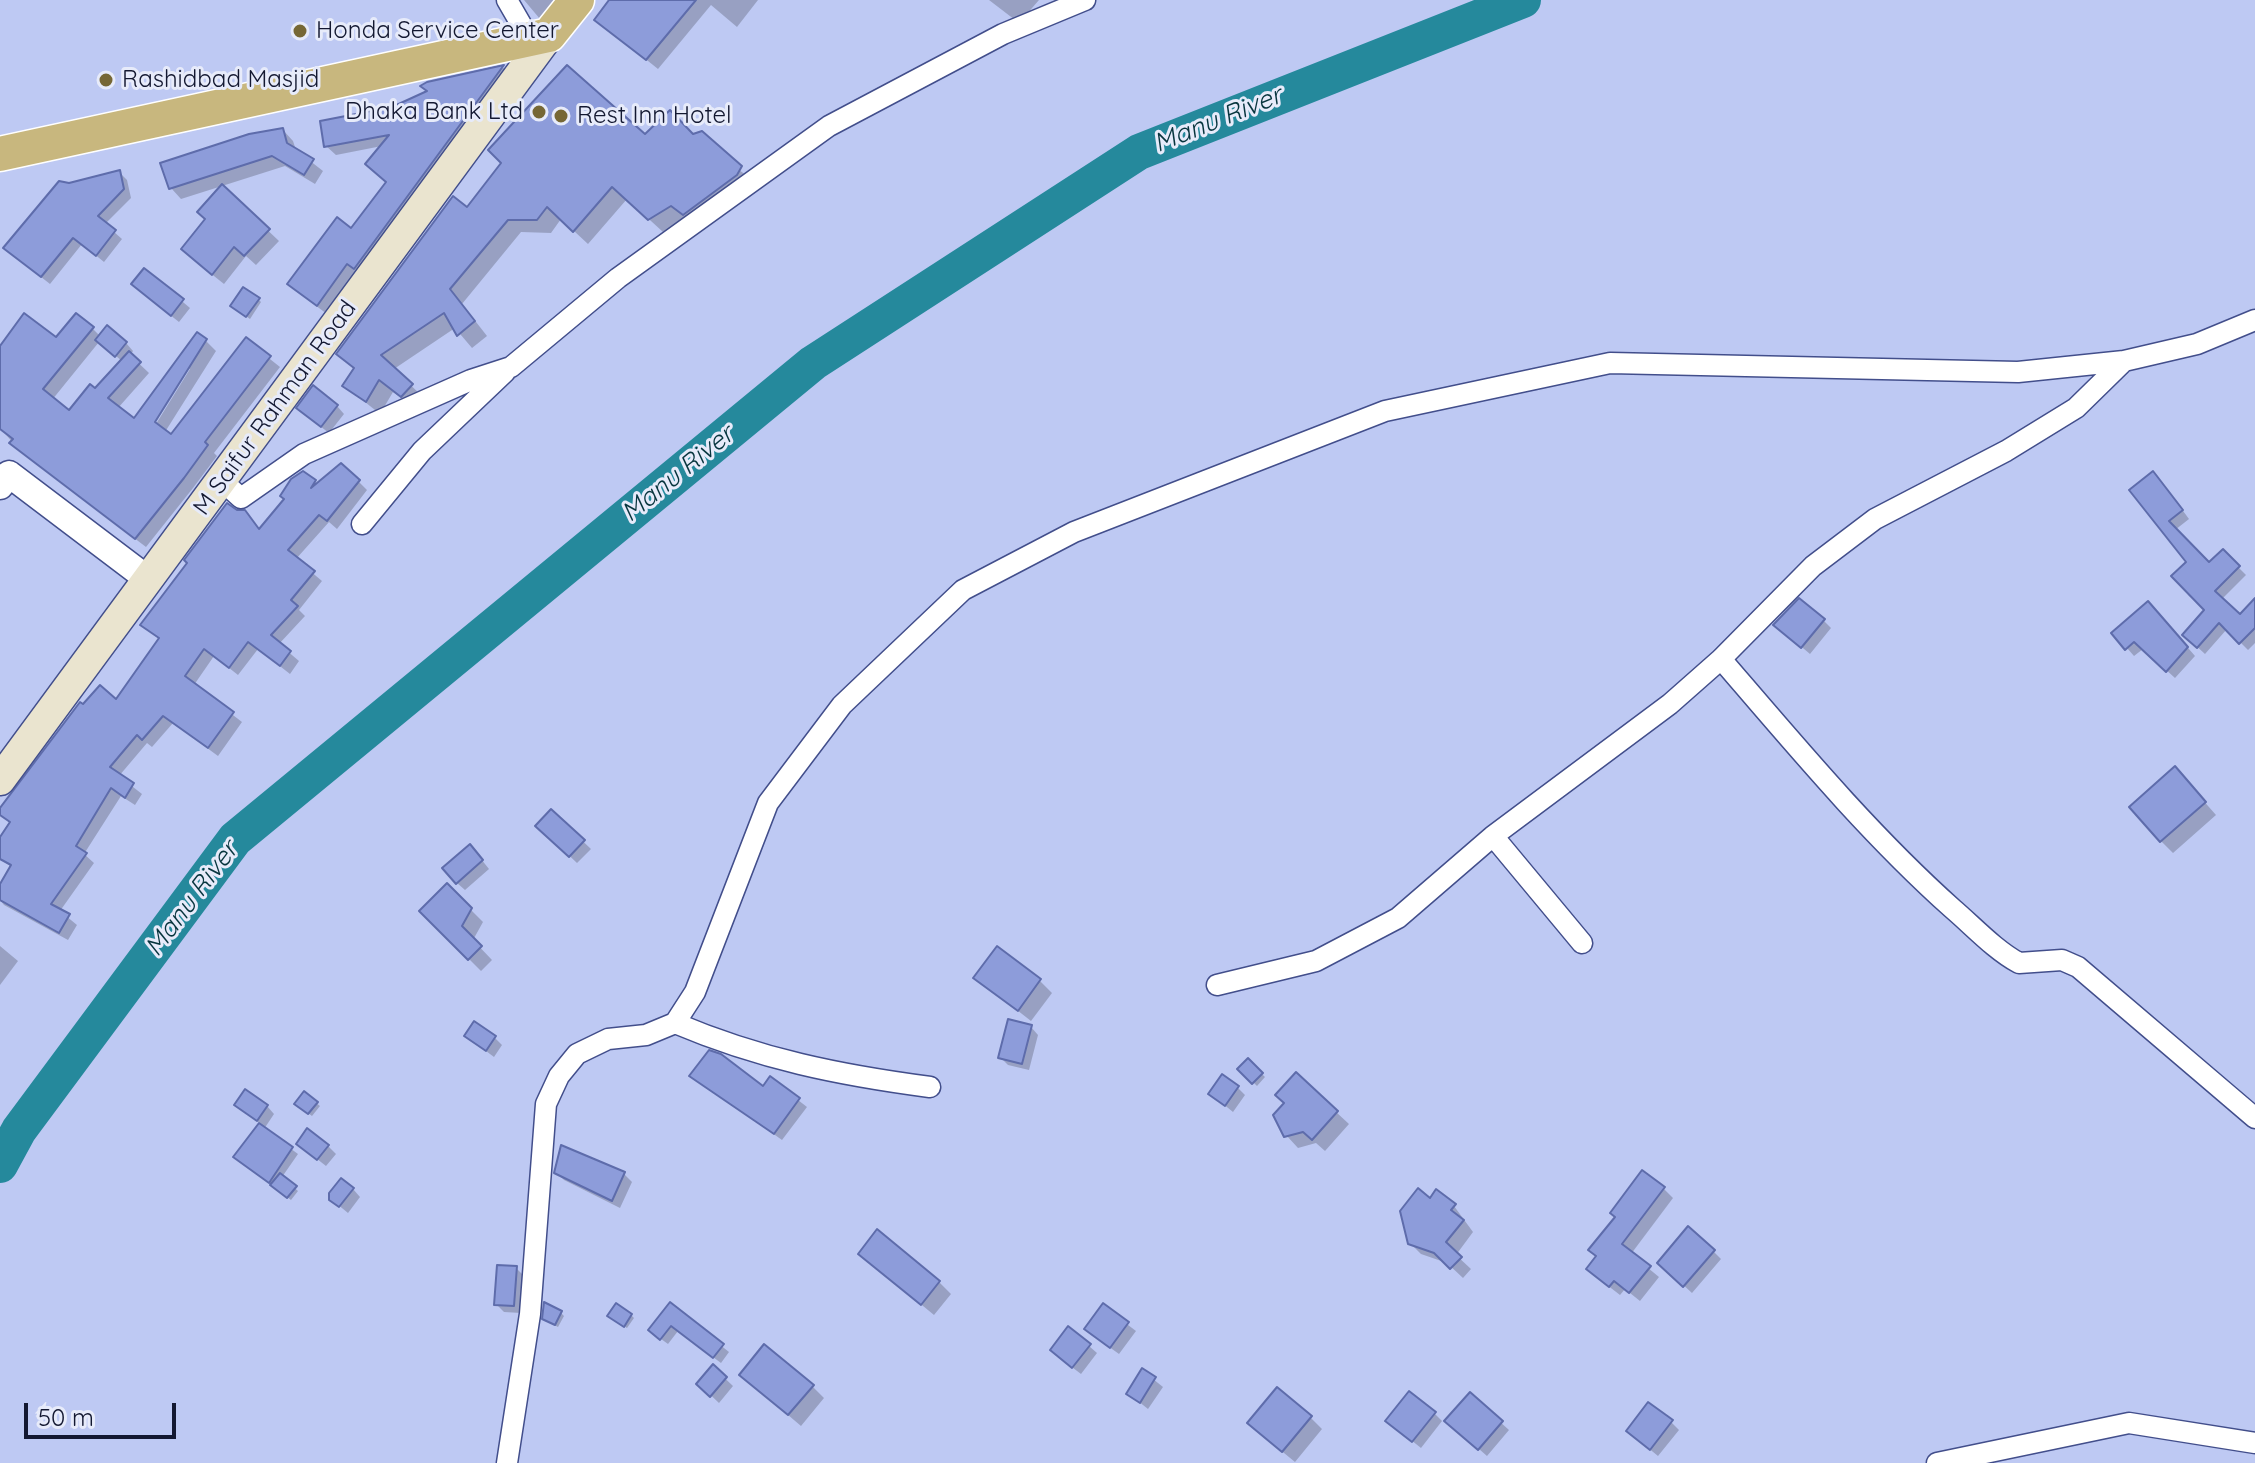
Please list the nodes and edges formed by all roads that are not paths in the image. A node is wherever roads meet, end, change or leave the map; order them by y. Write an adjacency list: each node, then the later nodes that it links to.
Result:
1 (507, 0): 4 (street)
2 (577, 0): 4 (highway)
3 (1085, 0): 8 (street)
4 (539, 37): 5 (highway); 10 (main road, M Saifur Rahman Road)
5 (0, 154)
6 (2255, 320): 7 (street)
7 (2124, 361): 13 (street); 18 (street)
8 (511, 367): 10 (street); 11 (street)
9 (3, 476): 12 (street)
10 (222, 481): 12 (main road, M Saifur Rahman Road)
11 (362, 524)
12 (149, 580): 14 (main road, M Saifur Rahman Road)
13 (1721, 659): 15 (street); 20 (street)
14 (0, 780)
15 (1493, 836): 16 (street); 17 (street)
16 (1582, 943)
17 (1217, 985)
18 (675, 1023): 19 (street); 22 (street)
19 (930, 1087)
20 (2255, 1118)
21 (2255, 1443): 23 (street)
22 (507, 1463)
23 (1937, 1463)

